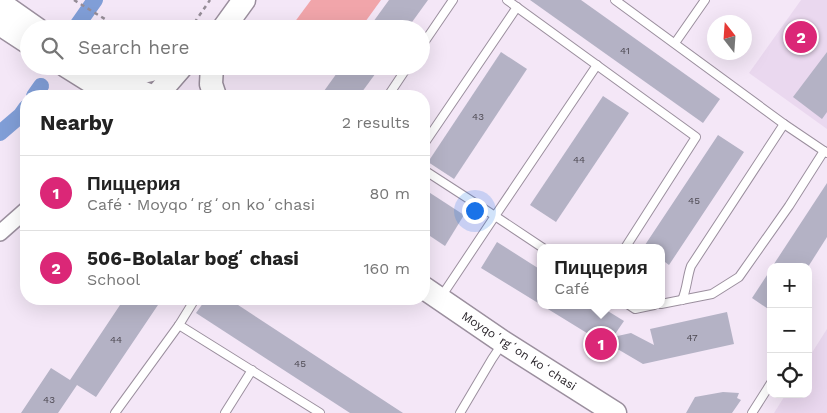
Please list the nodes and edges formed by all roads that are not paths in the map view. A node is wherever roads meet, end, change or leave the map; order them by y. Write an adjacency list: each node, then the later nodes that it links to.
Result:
1 (229, 0): 9 (main road)
2 (244, 0): 10 (main road)
3 (453, 0): 14 (lane)
4 (506, 0): 8 (lane)
5 (615, 0): 15 (lane)
6 (705, 0): 15 (lane)
7 (0, 3): 12 (main road)
8 (517, 7): 16 (lane); 30 (lane)
9 (215, 20)
10 (230, 20)
11 (0, 24): 13 (main road)
12 (20, 24)
13 (20, 31)
14 (430, 34)
15 (675, 43): 29 (lane)
16 (597, 65): 34 (lane); 37 (lane)
17 (99, 75): 23 (main road)
18 (103, 75): 24 (main road)
19 (174, 75): 25 (main road)
20 (190, 75): 26 (main road)
21 (212, 75): 27 (main road)
22 (402, 75): 28 (lane)
23 (110, 90)
24 (137, 90)
25 (161, 90)
26 (179, 90)
27 (213, 90)
28 (392, 90)
29 (784, 124): 31 (lane); 39 (lane)
30 (430, 135)
31 (825, 152): 39 (lane)
32 (430, 174): 34 (lane)
33 (20, 215): 35 (street)
34 (495, 216): 36 (lane); 38 (lane)
35 (0, 233)
36 (537, 244)
37 (628, 244)
38 (432, 294): 43 (main road, Moyqoʻrgʻon koʻchasi)
39 (682, 300): 40 (lane)
40 (665, 303)
41 (191, 305): 42 (lane)
42 (179, 324): 44 (lane); 47 (lane)
43 (503, 342): 50 (lane); 51 (main road, Moyqoʻrgʻon koʻchasi)
44 (252, 370): 46 (lane); 48 (lane)
45 (767, 389): 52 (lane)
46 (309, 410): 49 (lane)
47 (115, 413)
48 (225, 413)
49 (320, 413)
50 (460, 413)
51 (615, 413)
52 (752, 413)

